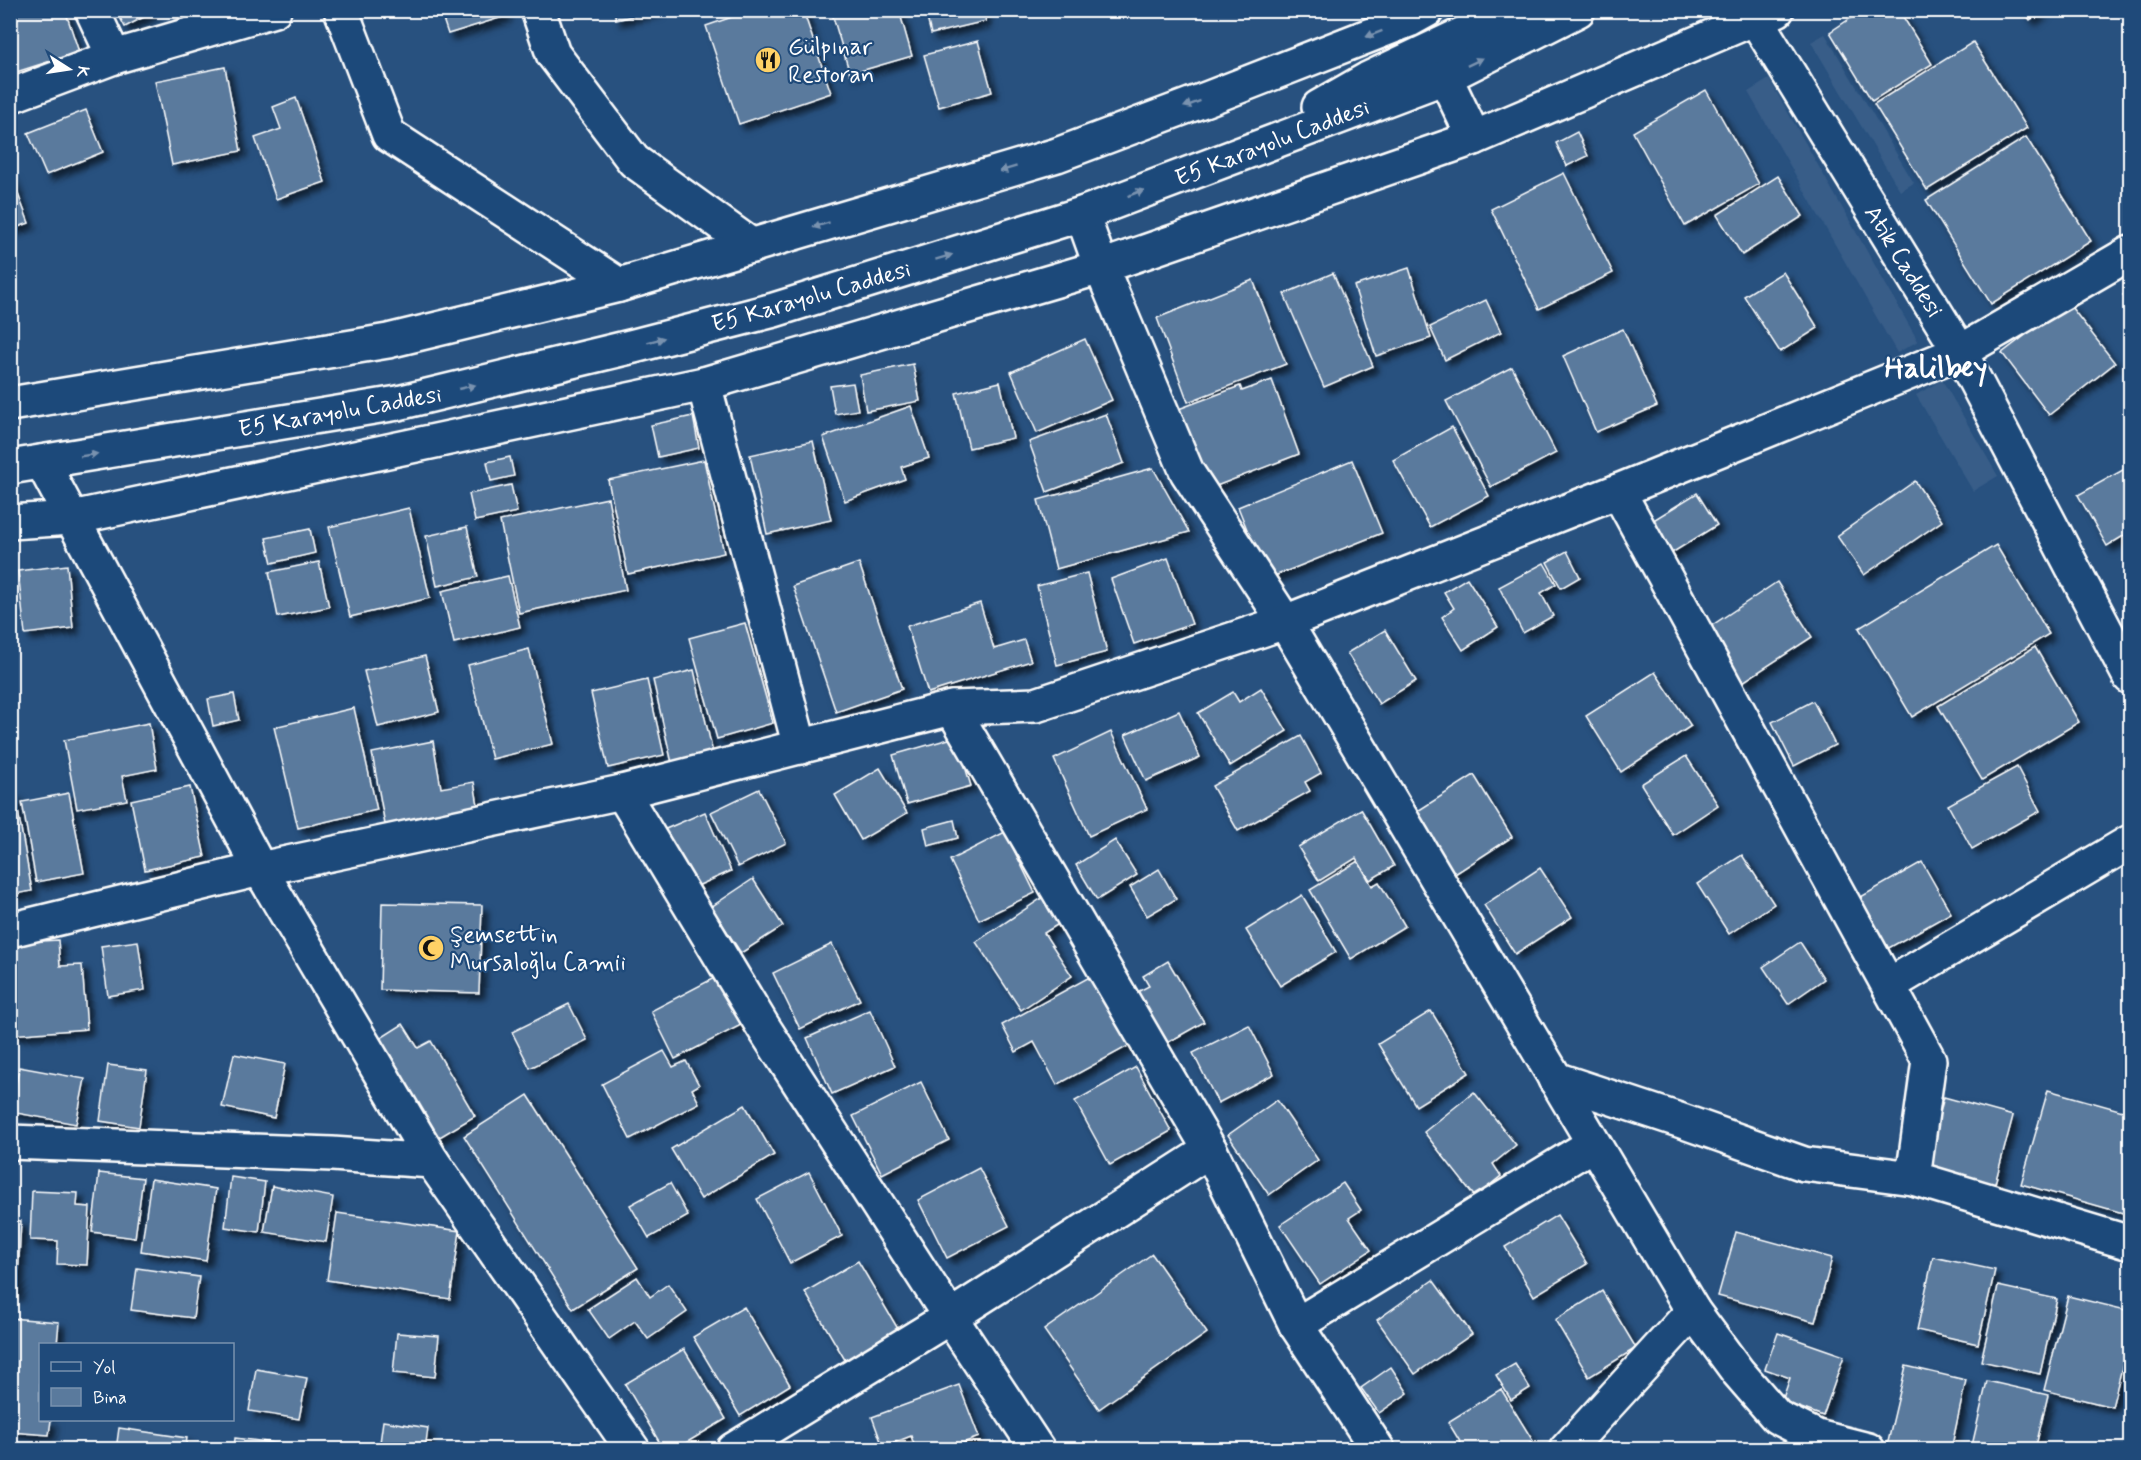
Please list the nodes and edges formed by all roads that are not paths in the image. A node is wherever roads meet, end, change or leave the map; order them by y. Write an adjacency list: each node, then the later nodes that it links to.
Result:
1 (92, 10): 9 (main road)
2 (274, 10): 9 (main road)
3 (341, 10): 18 (main road)
4 (538, 10): 15 (main road)
5 (1427, 10): 15 (main road, one-way to 15)
6 (1514, 10): 13 (main road)
7 (1578, 10): 10 (main road, E5 Karayolu Caddesi, one-way to 7)
8 (1760, 13): 12 (main road); 19 (main road, Atik Caddesi)
9 (114, 57): 11 (main road)
10 (1444, 77): 12 (main road); 13 (main road, E5 Karayolu Caddesi)
11 (10, 96)
12 (1474, 138): 17 (main road)
13 (1237, 155): 14 (main road, E5 Karayolu Caddesi, one-way to 13)
14 (1082, 214): 17 (main road); 22 (main road, E5 Karayolu Caddesi, one-way to 14)
15 (752, 246): 18 (main road)
16 (2130, 253): 19 (main road)
17 (1101, 267): 20 (main road); 27 (main road)
18 (620, 285): 21 (main road)
19 (1960, 352): 24 (main road); 28 (main road, Atik Caddesi)
20 (704, 384): 25 (main road); 30 (main road)
21 (10, 404)
22 (42, 462): 23 (main road, E5 Karayolu Caddesi); 25 (main road)
23 (10, 467)
24 (1618, 490): 27 (main road); 35 (main road)
25 (72, 518): 26 (main road); 33 (main road)
26 (10, 522)
27 (1285, 621): 29 (main road); 36 (main road)
28 (2130, 677)
29 (952, 708): 30 (main road); 39 (main road)
30 (800, 747): 31 (main road)
31 (622, 792): 33 (main road); 44 (main road)
32 (2130, 842): 35 (main road)
33 (260, 869): 34 (main road); 40 (main road)
34 (10, 930)
35 (1889, 985): 41 (main road)
36 (1554, 1079): 38 (main road); 41 (main road)
37 (10, 1142): 40 (main road)
38 (1593, 1144): 43 (main road); 45 (main road)
39 (1210, 1150): 44 (main road); 45 (main road)
40 (432, 1161): 46 (main road)
41 (1913, 1178): 42 (main road)
42 (2130, 1243)
43 (1693, 1311): 50 (main road); 51 (main road)
44 (950, 1317): 47 (main road); 48 (main road)
45 (1296, 1325): 49 (main road)
46 (633, 1449)
47 (733, 1449)
48 (1038, 1449)
49 (1378, 1449)
50 (1566, 1449)
51 (1868, 1449)

